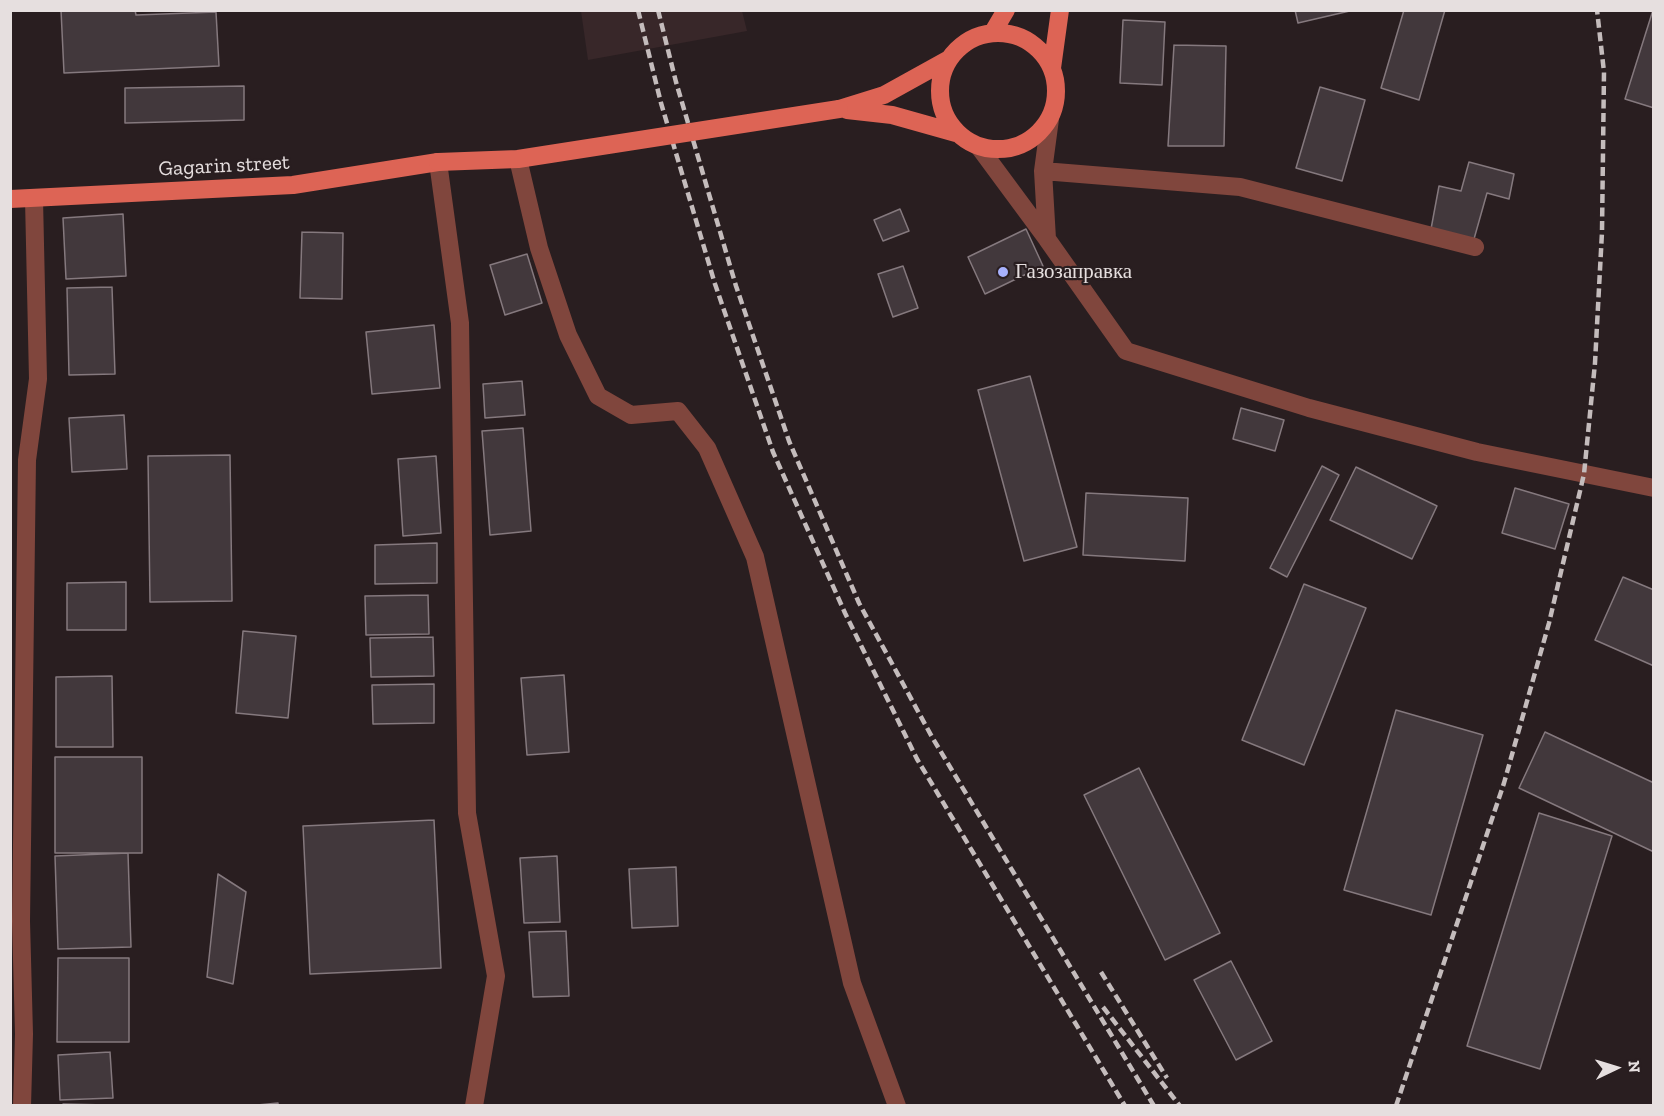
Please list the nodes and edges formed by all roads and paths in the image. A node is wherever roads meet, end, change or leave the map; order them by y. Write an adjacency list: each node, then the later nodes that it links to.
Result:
1 (1006, 10): 3 (main road)
2 (1060, 10): 5 (main road)
3 (993, 33): 4 (main road); 5 (main road)
4 (949, 59): 6 (main road); 8 (main road)
5 (1052, 68): 7 (main road)
6 (840, 109): 8 (main road); 10 (main road, Gagarin street, bridge)
7 (1050, 119): 9 (main road); 12 (street)
8 (956, 133): 9 (main road)
9 (979, 147): 15 (street)
10 (518, 159): 11 (main road, Gagarin street, bridge); 21 (street)
11 (438, 162): 14 (main road, Gagarin street); 20 (street)
12 (1043, 171): 15 (street); 16 (street)
13 (10, 199): 14 (main road, Gagarin street)
14 (34, 199): 18 (street)
15 (1047, 239): 17 (street)
16 (1475, 247)
17 (1653, 488)
18 (17, 1034): 19 (street)
19 (22, 1106)
20 (474, 1106)
21 (897, 1106)

